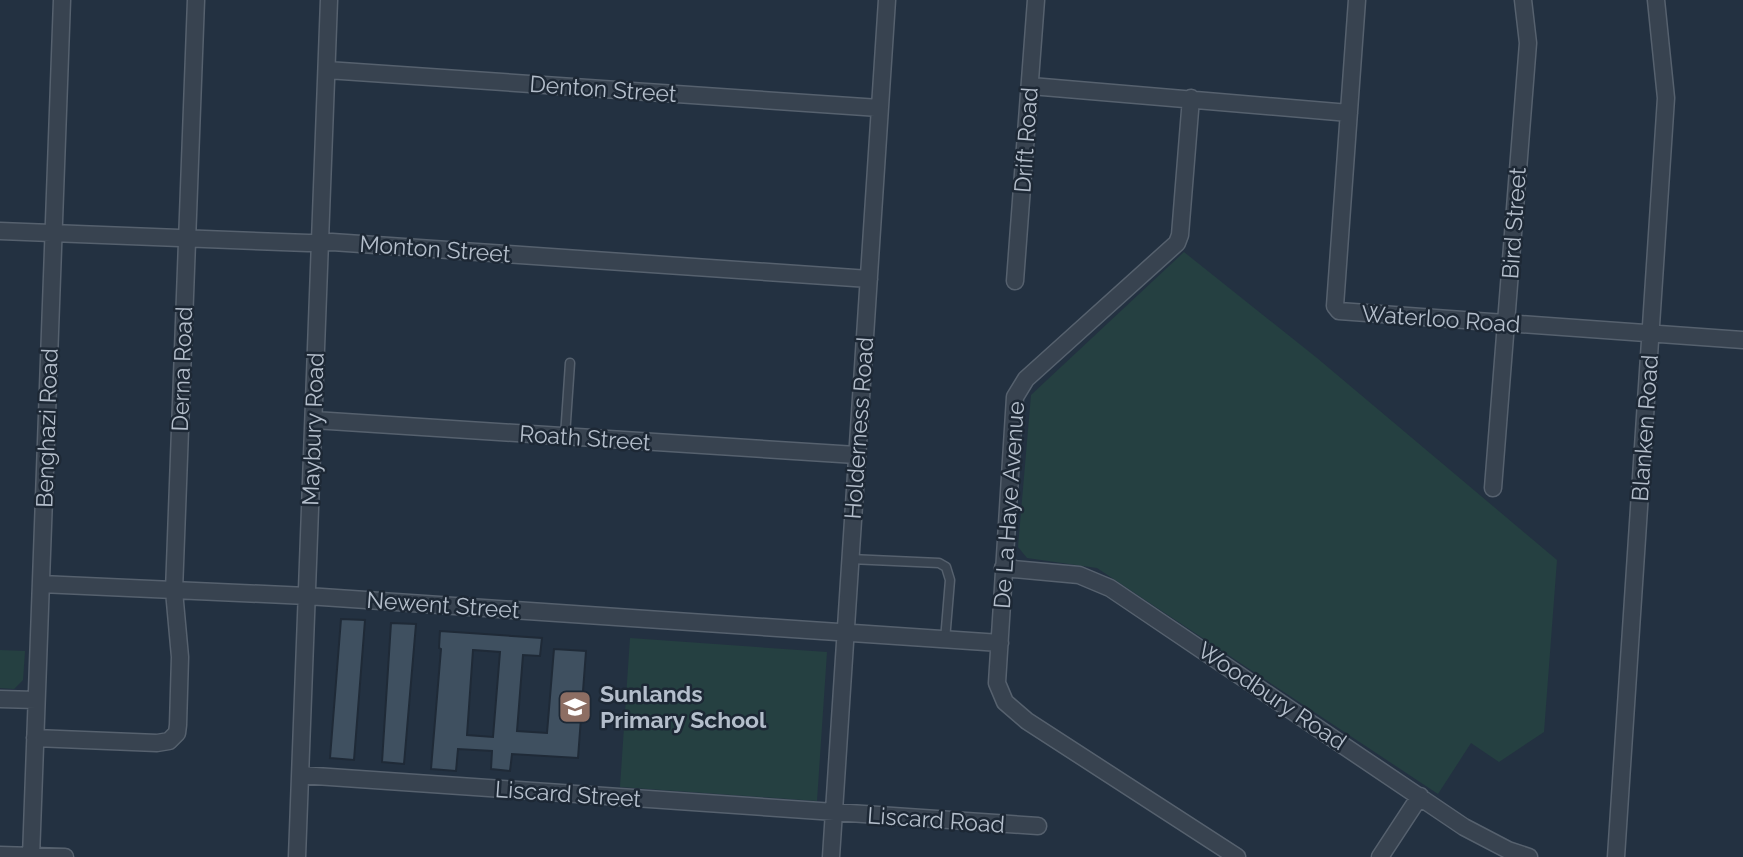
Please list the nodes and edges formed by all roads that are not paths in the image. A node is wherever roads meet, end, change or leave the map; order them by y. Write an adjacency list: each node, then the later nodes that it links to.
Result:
1 (62, 0): 15 (street, Benghazi Road)
2 (196, 0): 16 (street, Derna Road)
3 (329, 0): 9 (street, Maybury Road)
4 (887, 0): 12 (street, Holderness Road)
5 (1036, 0): 10 (street, Drift Road)
6 (1356, 0): 13 (street, Waterloo Road)
7 (1523, 0): 20 (street, Bird Street)
8 (1657, 0): 21 (street, Blanken Road)
9 (327, 70): 12 (street, Denton Street); 17 (street, Maybury Road)
10 (1031, 86): 11 (street); 19 (street, Drift Road)
11 (1191, 98): 13 (street); 29 (street, De La Haye Avenue)
12 (879, 108): 18 (street, Holderness Road)
13 (1349, 113): 20 (street, Waterloo Road)
14 (0, 230): 15 (street, Monton Street)
15 (54, 233): 16 (street, Monton Street); 30 (street, Benghazi Road)
16 (187, 238): 17 (street, Monton Street); 31 (street, Derna Road)
17 (320, 242): 18 (street, Monton Street); 24 (street, Maybury Road)
18 (869, 279): 26 (street, Holderness Road)
19 (1016, 281)
20 (1506, 324): 21 (street, Waterloo Road); 27 (street, Bird Street)
21 (1651, 333): 22 (street, Waterloo Road); 51 (street, Blanken Road)
22 (1743, 340)
23 (570, 363): 25 (lane)
24 (314, 419): 25 (street, Roath Street); 32 (street, Maybury Road)
25 (565, 436): 26 (street, Roath Street)
26 (856, 455): 28 (street, Holderness Road)
27 (1493, 488)
28 (850, 559): 33 (street, Holderness Road); 34 (lane)
29 (1003, 568): 35 (street, De La Haye Avenue); 40 (street, Woodbury Road)
30 (41, 584): 31 (street, Newent Street); 37 (street, Benghazi Road)
31 (174, 591): 32 (street, Newent Street); 38 (street, Derna Road)
32 (307, 596): 33 (street, Newent Street); 39 (street, Maybury Road)
33 (846, 633): 34 (street, Newent Street); 41 (street, Holderness Road)
34 (945, 640): 35 (street, Newent Street)
35 (1000, 643): 48 (street, De La Haye Avenue)
36 (0, 699): 37 (street)
37 (36, 700): 38 (street, Benghazi Road)
38 (35, 738): 44 (street, Benghazi Road)
39 (301, 775): 41 (street, Liscard Street); 46 (street, Maybury Road)
40 (1420, 796): 49 (street); 50 (street, Woodbury Road)
41 (835, 813): 42 (street, Liscard Road); 47 (street, Holderness Road)
42 (1038, 826)
43 (0, 855): 44 (street)
44 (31, 856): 45 (street)
45 (65, 857)
46 (297, 857)
47 (831, 857)
48 (1237, 857)
49 (1380, 857)
50 (1529, 857)
51 (1616, 857)

